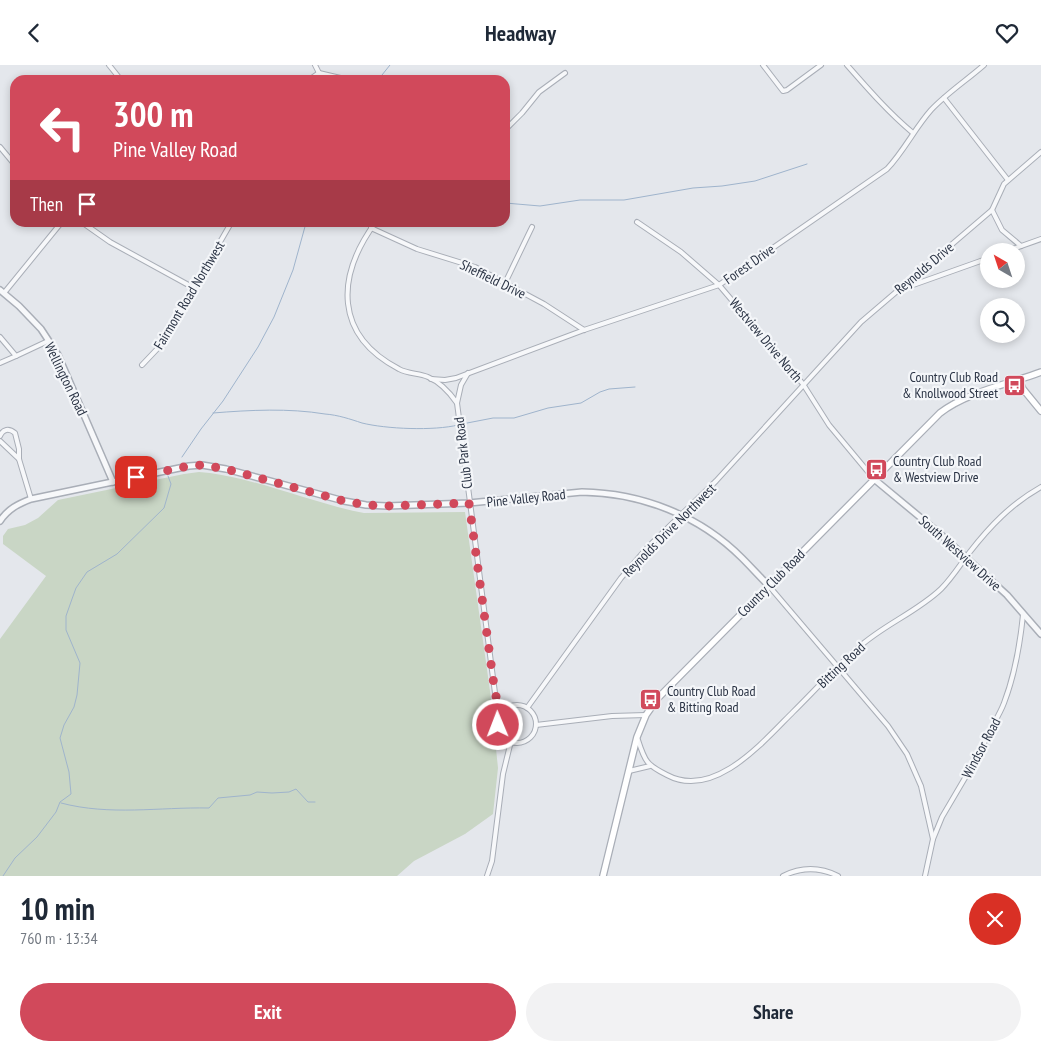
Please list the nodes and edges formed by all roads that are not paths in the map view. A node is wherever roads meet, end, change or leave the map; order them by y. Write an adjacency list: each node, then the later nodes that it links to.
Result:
1 (315, 65): 8 (street)
2 (763, 65): 3 (street)
3 (821, 65)
4 (848, 65): 14 (street)
5 (976, 65): 7 (street)
6 (984, 65): 7 (street, Forest Drive)
7 (979, 69): 12 (street, Forest Drive)
8 (319, 73): 10 (street); 11 (street)
9 (565, 73): 13 (street)
10 (316, 75)
11 (328, 75)
12 (944, 98): 14 (street, Forest Drive); 18 (street)
13 (510, 125)
14 (913, 133): 31 (street, Forest Drive)
15 (0, 147): 17 (street)
16 (1041, 152): 18 (street, Reynolds Drive)
17 (10, 159)
18 (1008, 180): 19 (street, Reynolds Drive)
19 (992, 210): 27 (street); 34 (street, Reynolds Drive)
20 (637, 222): 31 (street, Westview Drive North)
21 (58, 227): 33 (street)
22 (89, 227): 32 (street)
23 (229, 227): 32 (street, Fairmont Road Northwest)
24 (532, 227): 30 (street)
25 (371, 228): 30 (street, Sheffield Drive); 43 (street, Club Park Road)
26 (1041, 239): 28 (street)
27 (1017, 243)
28 (1025, 245)
29 (980, 261): 34 (street)
30 (505, 283): 35 (street, Sheffield Drive)
31 (719, 285): 35 (street, Forest Drive); 45 (street, Westview Drive North)
32 (194, 288): 40 (street, Fairmont Road Northwest)
33 (2, 291): 37 (street, Wellington Road)
34 (897, 291): 45 (street, Reynolds Drive)
35 (584, 330): 42 (street, Forest Drive)
36 (0, 337): 38 (street)
37 (48, 341): 38 (street); 52 (street, Wellington Road)
38 (16, 356): 39 (street)
39 (0, 363)
40 (142, 365)
41 (1041, 372): 44 (main road, Country Club Road)
42 (468, 373): 43 (street, Forest Drive); 46 (street)
43 (431, 379): 46 (street, Club Park Road)
44 (1019, 380): 47 (main road); 51 (main road, Country Club Road)
45 (804, 384): 51 (street, Westview Drive North); 56 (street, Reynolds Drive Northwest)
46 (457, 403): 55 (street, Club Park Road)
47 (1041, 411)
48 (0, 436): 50 (street)
49 (0, 441): 50 (street)
50 (19, 459): 54 (street)
51 (874, 479): 58 (street, South Westview Drive); 59 (main road, Country Club Road)
52 (113, 482): 54 (street, Pine Valley Road); 55 (street, Pine Valley Road)
53 (1041, 487): 58 (street, Bitting Road)
54 (31, 499): 57 (street, Pine Valley Road)
55 (469, 503): 56 (street, Pine Valley Road); 64 (street, Club Park Road)
56 (683, 515): 59 (street, Pine Valley Road); 63 (street, Reynolds Drive Northwest)
57 (0, 521)
58 (966, 557): 60 (street, South Westview Drive); 62 (street, Bitting Road)
59 (768, 586): 62 (street); 65 (main road, Country Club Road)
60 (1024, 615): 61 (street, South Westview Drive); 71 (street, Windsor Road)
61 (1041, 634)
62 (838, 667): 69 (street, Bitting Road); 71 (street)
63 (527, 708): 64 (street); 66 (street)
64 (501, 713): 68 (street)
65 (646, 715): 66 (street); 67 (main road, Country Club Road)
66 (536, 725): 68 (street)
67 (637, 737): 69 (street); 70 (main road, Country Club Road)
68 (511, 741): 72 (street)
69 (650, 766): 70 (street)
70 (629, 771): 73 (main road, Country Club Road)
71 (933, 839): 76 (street, Windsor Road)
72 (487, 876)
73 (603, 876)
74 (783, 876): 75 (street)
75 (838, 876)
76 (925, 876)

